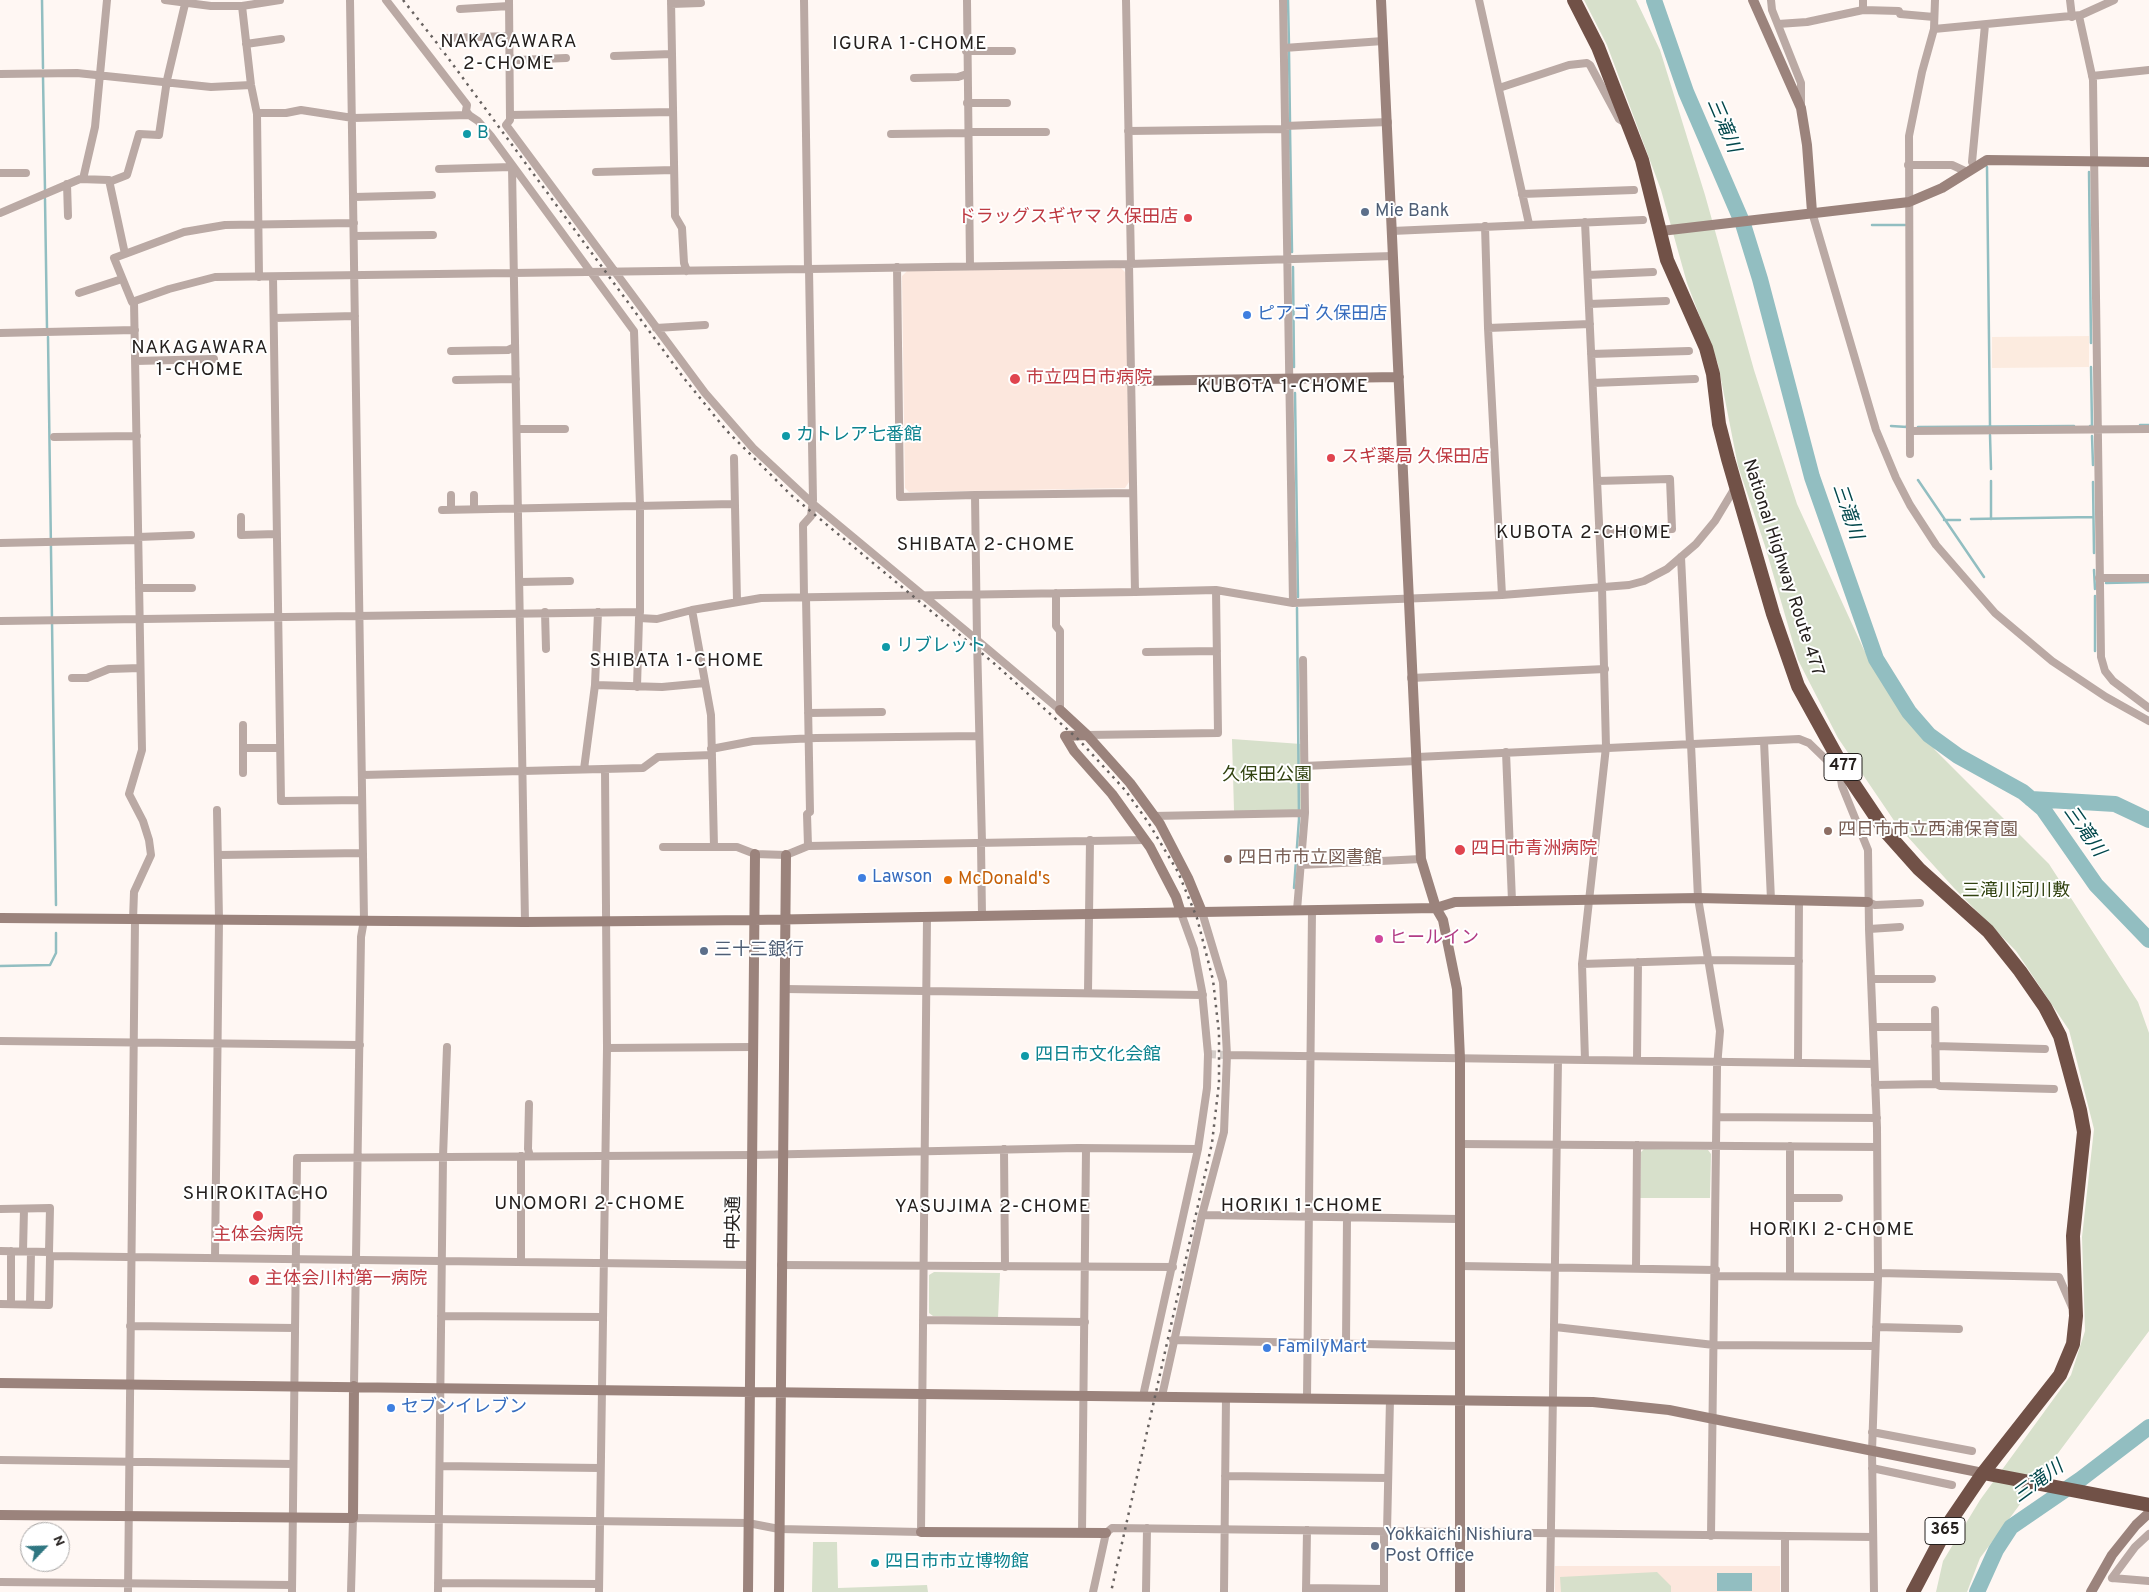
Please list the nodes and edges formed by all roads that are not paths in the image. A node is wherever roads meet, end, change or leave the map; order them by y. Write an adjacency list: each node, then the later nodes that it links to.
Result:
1 (107, 0): 47 (street)
2 (165, 0): 23 (street)
3 (280, 0): 24 (street)
4 (350, 0): 60 (street)
5 (386, 0): 58 (street)
6 (804, 0): 105 (street)
7 (966, 0): 38 (street)
8 (1126, 0): 64 (street)
9 (1283, 0): 37 (street)
10 (1381, 0): 35 (street)
11 (1479, 0): 52 (street)
12 (1574, 0): 62 (highway, National Highway Route 477 / 477)
13 (1753, 0): 55 (street)
14 (1771, 0): 29 (street)
15 (1863, 0): 26 (street)
16 (1935, 0): 27 (street)
17 (2070, 0): 28 (street)
18 (2114, 0): 28 (street)
19 (671, 2): 22 (street); 40 (street)
20 (195, 3): 23 (street); 24 (street)
21 (509, 3): 25 (street); 32 (street)
22 (701, 3)
23 (185, 4): 50 (street)
24 (242, 6): 36 (street)
25 (460, 9)
26 (1863, 10): 27 (street); 29 (street)
27 (1934, 16): 31 (street)
28 (2076, 16): 30 (street); 48 (street)
29 (1778, 24): 55 (street)
30 (1985, 25): 31 (street); 73 (street)
31 (1934, 29): 70 (street)
32 (510, 36): 33 (street); 42 (street)
33 (445, 38)
34 (281, 39): 36 (street)
35 (1383, 41): 37 (street); 61 (street)
36 (246, 44): 51 (street)
37 (1284, 48): 63 (street)
38 (966, 50): 39 (street); 46 (street)
39 (1012, 51)
40 (672, 54): 41 (street); 56 (street)
41 (614, 56)
42 (511, 58): 43 (street); 59 (street)
43 (566, 58)
44 (2149, 70): 48 (street)
45 (0, 74): 47 (street)
46 (967, 74): 49 (street); 53 (street)
47 (100, 75): 50 (street); 78 (street)
48 (2092, 76): 69 (street)
49 (914, 78)
50 (167, 80): 51 (street); 79 (street)
51 (251, 86): 57 (street)
52 (1499, 88): 62 (street); 82 (street)
53 (967, 103): 54 (street); 66 (street)
54 (1007, 103)
55 (1801, 108): 86 (street)
56 (673, 112): 59 (street); 74 (street)
57 (257, 113): 60 (street); 92 (street)
58 (468, 115): 60 (street); 71 (street)
59 (510, 115): 106 (street)
60 (353, 118): 84 (street)
61 (1388, 122): 63 (street); 96 (street)
62 (1629, 126): 95 (highway, National Highway Route 477 / 477)
63 (1285, 128): 64 (street); 101 (street)
64 (1128, 131): 102 (street)
65 (1046, 132): 66 (street)
66 (968, 133): 67 (street); 103 (street)
67 (891, 134)
68 (2149, 162): 69 (street)
69 (2094, 163): 73 (street); 143 (street)
70 (1908, 165): 73 (street); 85 (street)
71 (512, 167): 72 (street); 109 (street); 110 (street)
72 (439, 169)
73 (1970, 169): 85 (street)
74 (674, 170): 75 (street); 107 (street)
75 (596, 172)
76 (0, 173): 77 (street)
77 (26, 173)
78 (83, 179): 79 (street); 80 (street)
79 (109, 182): 99 (street)
80 (67, 184): 87 (street); 88 (street)
81 (1634, 190): 82 (street)
82 (1522, 194): 93 (street)
83 (432, 195): 84 (street)
84 (354, 197): 91 (street)
85 (1909, 202): 86 (street); 145 (street)
86 (1812, 212): 95 (street); 212 (street)
87 (0, 213)
88 (68, 216)
89 (1643, 220): 90 (street)
90 (1585, 222): 93 (street); 111 (street)
91 (354, 223): 92 (street); 98 (street)
92 (260, 224): 99 (street); 113 (street)
93 (1529, 224): 94 (street)
94 (1485, 226): 96 (street); 125 (street)
95 (1665, 230): 151 (highway, National Highway Route 477 / 477)
96 (1392, 231): 100 (street)
97 (433, 235): 98 (street)
98 (354, 236): 112 (street)
99 (125, 254): 115 (street)
100 (1393, 256): 101 (street); 134 (street)
101 (1288, 261): 102 (street); 138 (street)
102 (1130, 264): 103 (street); 139 (street)
103 (970, 266): 104 (street)
104 (897, 267): 105 (street); 155 (street)
105 (808, 269): 107 (street); 157 (street)
106 (617, 272): 107 (street); 109 (street); 124 (street)
107 (688, 272)
108 (1653, 272): 111 (street)
109 (591, 273): 110 (street); 158 (street)
110 (514, 274): 112 (street); 128 (street)
111 (1588, 274): 119 (street)
112 (354, 275): 114 (street); 120 (street)
113 (260, 277): 114 (street); 117 (street)
114 (273, 277): 121 (street)
115 (122, 279): 116 (street); 117 (street)
116 (79, 293)
117 (134, 301): 126 (street)
118 (1666, 301): 119 (street)
119 (1589, 304): 122 (street)
120 (355, 316): 121 (street); 191 (street)
121 (274, 318): 165 (street)
122 (1590, 324): 125 (street); 131 (street)
123 (705, 325): 124 (street)
124 (656, 328): 157 (street)
125 (1488, 328): 181 (street)
126 (135, 330): 127 (street); 133 (street)
127 (0, 334)
128 (515, 347): 129 (street); 136 (street)
129 (451, 351)
130 (1689, 351): 131 (street)
131 (1591, 354): 140 (street)
132 (214, 359): 133 (street)
133 (136, 361): 146 (street)
134 (1399, 377): 138 (street); 184 (street)
135 (1695, 378): 140 (street)
136 (516, 379): 137 (street); 141 (street)
137 (456, 380)
138 (1290, 380): 139 (street); 186 (street)
139 (1130, 381): 152 (street)
140 (1593, 383): 150 (street)
141 (517, 429): 142 (street); 159 (street)
142 (565, 429)
143 (2097, 429): 144 (street); 145 (street); 170 (street)
144 (2149, 429)
145 (1910, 431): 148 (street)
146 (137, 436): 147 (street); 167 (street)
147 (54, 437)
148 (1910, 454)
149 (734, 458): 156 (street)
150 (1597, 481): 164 (street); 164 (street)
151 (1736, 486): 169 (street); 229 (highway, National Highway Route 477 / 477)
152 (1133, 493): 155 (street); 178 (street)
153 (474, 494): 160 (street)
154 (451, 495): 162 (street)
155 (974, 496): 180 (street)
156 (734, 504): 158 (street); 185 (street)
157 (812, 504): 182 (street); 183 (street)
158 (640, 506): 159 (street); 192 (street)
159 (518, 508): 160 (street); 173 (street)
160 (474, 509): 162 (street)
161 (442, 510): 162 (street)
162 (451, 510)
163 (241, 517): 165 (street)
164 (1599, 530): 174 (street)
165 (277, 534): 193 (street)
166 (190, 535): 167 (street)
167 (138, 538): 168 (street); 175 (street)
168 (0, 543)
169 (1681, 558): 174 (street); 218 (street)
170 (2099, 578): 171 (street); 208 (street)
171 (2149, 578)
172 (570, 581): 173 (street)
173 (520, 582): 188 (street)
174 (1602, 587): 181 (street); 202 (street)
175 (139, 588): 176 (street); 194 (street)
176 (192, 588)
177 (1216, 590): 178 (street); 186 (street); 198 (street)
178 (1135, 592): 179 (street)
179 (1056, 593): 180 (street); 209 (street)
180 (976, 595): 182 (street); 196 (street)
181 (1502, 595): 184 (street)
182 (922, 596): 183 (street); 196 (street)
183 (805, 597): 185 (street); 211 (street)
184 (1408, 598): 186 (street); 204 (street)
185 (737, 602): 187 (street)
186 (1293, 603)
187 (692, 610): 192 (street); 205 (street)
188 (521, 612): 189 (street); 191 (street); 228 (street)
189 (545, 612): 190 (street); 197 (street)
190 (598, 612): 192 (street); 206 (street)
191 (360, 615): 193 (street); 231 (street)
192 (639, 615): 207 (street)
193 (278, 616): 194 (street); 221 (street)
194 (139, 619): 195 (street); 201 (street)
195 (0, 621)
196 (977, 640): 209 (street); 215 (street)
197 (546, 649)
198 (1216, 651): 199 (street); 214 (street)
199 (1146, 652)
200 (1303, 660): 225 (street)
201 (140, 668): 203 (street); 265 (street)
202 (1604, 669): 204 (street); 219 (street)
203 (72, 678)
204 (1412, 678): 224 (street)
205 (705, 683): 207 (street); 222 (street)
206 (595, 685): 207 (street); 226 (street)
207 (637, 687)
208 (2149, 708)
209 (1060, 710): 214 (street)
210 (882, 712): 211 (street)
211 (808, 713): 216 (street)
212 (2149, 722)
213 (243, 725): 220 (street)
214 (1087, 735): 235 (street); 237 (street)
215 (979, 736): 216 (street); 238 (street)
216 (808, 739): 222 (street); 239 (street)
217 (1764, 741): 218 (street); 229 (street); 250 (street)
218 (1690, 744): 219 (street); 248 (street)
219 (1606, 747): 223 (street); 249 (street)
220 (243, 748): 221 (street); 230 (street)
221 (280, 748): 232 (street)
222 (712, 752): 227 (street); 241 (street)
223 (1506, 752): 224 (street); 252 (street)
224 (1417, 759): 225 (street); 246 (street)
225 (1304, 766): 234 (street)
226 (584, 769): 227 (street); 228 (street)
227 (605, 769): 269 (street)
228 (522, 772): 231 (street); 270 (street)
229 (1843, 772): 253 (street); 362 (highway, National Highway Route 477 / 477)
230 (243, 773)
231 (362, 774): 232 (street)
232 (362, 800): 242 (street)
233 (217, 810): 244 (street)
234 (1301, 814): 235 (street); 247 (street)
235 (1153, 816): 258 (street)
236 (1090, 840): 237 (street); 238 (street); 260 (street)
237 (1145, 840): 259 (street)
238 (982, 844): 239 (street); 261 (street)
239 (808, 846): 245 (street)
240 (664, 847): 241 (street)
241 (714, 847): 243 (street)
242 (363, 853): 244 (street); 267 (street)
243 (755, 854): 245 (street); 268 (street, 中央通)
244 (218, 855): 266 (street)
245 (786, 855): 264 (street)
246 (1422, 859): 247 (street); 255 (street)
247 (1301, 865): 256 (street)
248 (1698, 898): 249 (street); 250 (street); 273 (street)
249 (1587, 900): 252 (street); 276 (street)
250 (1771, 900): 251 (street)
251 (1799, 900): 253 (street); 274 (street)
252 (1512, 901): 255 (street)
253 (1868, 902): 254 (street); 272 (street)
254 (1920, 903)
255 (1436, 908): 257 (street); 297 (street)
256 (1297, 910): 257 (street); 258 (street)
257 (1312, 910): 296 (street)
258 (1202, 912): 259 (street); 295 (street)
259 (1182, 913): 260 (street); 282 (street)
260 (1089, 914): 261 (street); 281 (street)
261 (982, 916): 262 (street)
262 (927, 917): 264 (street); 280 (street)
263 (0, 918): 265 (street)
264 (786, 918): 268 (street); 279 (street)
265 (134, 920): 266 (street); 287 (street)
266 (219, 920): 267 (street); 288 (street)
267 (364, 920): 270 (street); 289 (street)
268 (754, 920): 269 (street); 292 (street, 中央通)
269 (607, 921): 270 (street); 293 (street)
270 (524, 922)
271 (1900, 927): 272 (street)
272 (1869, 929): 277 (street)
273 (1708, 960): 274 (street); 275 (street); 301 (street)
274 (1799, 960): 302 (street)
275 (1638, 962): 276 (street); 300 (street)
276 (1582, 964): 299 (street)
277 (1871, 979): 278 (street); 284 (street)
278 (1932, 979)
279 (784, 989): 280 (street); 320 (street)
280 (925, 991): 281 (street); 319 (street)
281 (1088, 992): 282 (street)
282 (1203, 995): 318 (street)
283 (1935, 1010): 285 (street)
284 (1873, 1027): 285 (street); 303 (street)
285 (1935, 1027): 291 (street)
286 (0, 1041): 287 (street)
287 (134, 1044): 288 (street); 339 (street)
288 (217, 1044): 289 (street); 340 (street)
289 (360, 1045): 326 (street)
290 (447, 1046): 325 (street)
291 (1935, 1046): 294 (street); 304 (street)
292 (753, 1047): 293 (street); 322 (street, 中央通)
293 (607, 1048): 321 (street)
294 (2045, 1049)
295 (1227, 1055): 296 (street); 331 (street)
296 (1310, 1057): 297 (street); 332 (street)
297 (1460, 1059): 298 (street); 310 (street)
298 (1558, 1060): 299 (street); 311 (street)
299 (1585, 1060): 300 (street)
300 (1637, 1060): 301 (street)
301 (1719, 1061): 302 (street); 308 (street)
302 (1798, 1062): 303 (street)
303 (1874, 1064): 305 (street)
304 (1936, 1084): 305 (street); 306 (street)
305 (1875, 1085): 309 (street)
306 (2054, 1089)
307 (529, 1104): 324 (street)
308 (1717, 1117): 309 (street); 313 (street)
309 (1877, 1118): 315 (street)
310 (1460, 1144): 311 (street); 334 (street)
311 (1557, 1144): 312 (street); 350 (street)
312 (1637, 1145): 313 (street); 354 (street)
313 (1717, 1146): 314 (street); 355 (street)
314 (1790, 1146): 315 (street); 327 (street)
315 (1877, 1147): 356 (street)
316 (1004, 1149): 317 (street); 319 (street); 351 (street)
317 (1086, 1149): 318 (street); 352 (street)
318 (1198, 1149): 353 (street)
319 (925, 1151): 320 (street); 348 (street)
320 (784, 1154): 322 (street); 347 (street)
321 (604, 1155): 322 (street); 324 (street); 345 (street)
322 (752, 1155): 346 (street, 中央通)
323 (521, 1156): 324 (street); 325 (street); 344 (street)
324 (530, 1156)
325 (443, 1157): 326 (street); 343 (street)
326 (357, 1158): 341 (street); 342 (street)
327 (1790, 1198): 328 (street); 357 (street)
328 (1839, 1198)
329 (0, 1208): 330 (street)
330 (24, 1209): 337 (street); 338 (street)
331 (1202, 1215): 332 (street); 371 (street)
332 (1308, 1217): 333 (street); 372 (street)
333 (1347, 1217): 334 (street); 373 (street)
334 (1460, 1219): 349 (street)
335 (0, 1251): 336 (street)
336 (11, 1251): 337 (street); 359 (street)
337 (27, 1251): 338 (street); 360 (street)
338 (49, 1254): 339 (street); 360 (street)
339 (131, 1257): 340 (street); 366 (street)
340 (215, 1258): 341 (street)
341 (295, 1259): 342 (street); 369 (street)
342 (356, 1260): 343 (street); 380 (street)
343 (443, 1261): 344 (street); 361 (street)
344 (521, 1262): 345 (street)
345 (604, 1263): 346 (street); 363 (street)
346 (750, 1265): 383 (street, 中央通)
347 (781, 1265): 348 (street); 384 (street)
348 (924, 1266): 351 (street); 364 (street)
349 (1459, 1266): 350 (street); 375 (street)
350 (1556, 1266): 354 (street); 367 (street)
351 (1004, 1267): 352 (street)
352 (1085, 1267): 353 (street); 365 (street)
353 (1173, 1267): 387 (street)
354 (1636, 1268): 355 (street)
355 (1716, 1273): 357 (street); 374 (street)
356 (1878, 1275): 357 (street); 362 (street); 368 (street)
357 (1790, 1276)
358 (0, 1304): 359 (street)
359 (10, 1304): 360 (street)
360 (30, 1304)
361 (442, 1316): 363 (street); 381 (street)
362 (2076, 1316): 404 (highway, National Highway Route 477 / 477)
363 (602, 1317): 382 (street)
364 (923, 1320): 365 (street); 385 (street)
365 (1085, 1322): 386 (street)
366 (130, 1326): 369 (street); 378 (street)
367 (1555, 1327): 374 (street); 393 (street)
368 (1876, 1327): 370 (street); 376 (street)
369 (295, 1328): 379 (street)
370 (1958, 1329)
371 (1172, 1340): 372 (street); 388 (street)
372 (1307, 1343): 373 (street); 390 (street)
373 (1346, 1344): 375 (street)
374 (1714, 1345): 376 (street); 394 (street)
375 (1459, 1346): 392 (street)
376 (1875, 1346): 395 (street)
377 (0, 1383): 378 (street)
378 (130, 1384): 379 (street); 399 (street)
379 (294, 1386): 380 (street); 400 (street)
380 (354, 1386): 381 (street); 412 (street)
381 (441, 1389): 382 (street); 401 (street)
382 (602, 1391): 383 (street); 402 (street)
383 (751, 1392): 384 (street); 415 (street, 中央通)
384 (782, 1392): 385 (street); 417 (street)
385 (922, 1394): 386 (street); 420 (street)
386 (1084, 1395): 387 (street); 422 (street)
387 (1143, 1396): 388 (street)
388 (1162, 1396): 389 (street)
389 (1226, 1398): 390 (street); 405 (street)
390 (1307, 1398): 391 (street)
391 (1390, 1399): 392 (street); 406 (street)
392 (1460, 1399): 393 (street); 424 (street)
393 (1554, 1401): 394 (street); 425 (street)
394 (1713, 1420): 396 (street); 427 (street)
395 (1872, 1432): 396 (street); 397 (street)
396 (1872, 1451): 403 (street); 404 (street)
397 (1972, 1451)
398 (0, 1460): 399 (street)
399 (129, 1462): 400 (street); 410 (street)
400 (293, 1464): 411 (street)
401 (440, 1466): 402 (street); 413 (street)
402 (600, 1468): 414 (street)
403 (1872, 1468): 407 (street); 429 (street)
404 (1983, 1472): 408 (highway); 454 (highway, 365)
405 (1225, 1476): 406 (street); 418 (street)
406 (1388, 1478): 421 (street)
407 (1952, 1485)
408 (2146, 1507): 455 (street)
409 (0, 1515): 410 (street)
410 (128, 1516): 411 (street); 435 (street)
411 (292, 1518): 412 (street); 437 (street)
412 (353, 1518): 413 (street); 442 (street)
413 (439, 1520): 414 (street); 433 (street)
414 (600, 1522): 415 (street); 438 (street)
415 (748, 1523): 417 (street); 445 (street, 中央通)
416 (1147, 1528): 418 (street); 423 (street); 448 (street)
417 (779, 1529): 420 (street); 446 (street)
418 (1225, 1529): 419 (street); 449 (street)
419 (1307, 1530): 421 (street); 439 (street)
420 (921, 1532): 422 (street)
421 (1386, 1532): 424 (street); 440 (street)
422 (1082, 1533): 423 (street)
423 (1106, 1533): 447 (street)
424 (1460, 1533): 425 (street); 450 (street)
425 (1551, 1533): 427 (street); 451 (street)
426 (2149, 1534): 430 (street)
427 (1712, 1536): 428 (street)
428 (1785, 1536): 429 (street); 452 (street)
429 (1873, 1537): 453 (street)
430 (2149, 1581)
431 (0, 1582): 432 (street)
432 (50, 1583): 435 (street); 441 (street)
433 (438, 1583): 434 (street); 443 (street)
434 (517, 1583): 438 (street); 444 (street)
435 (128, 1588): 436 (street)
436 (212, 1588): 437 (street)
437 (292, 1588)
438 (599, 1588)
439 (1306, 1590): 440 (street)
440 (1384, 1590)
441 (50, 1592)
442 (351, 1592)
443 (438, 1592)
444 (516, 1592)
445 (748, 1592)
446 (779, 1592)
447 (1093, 1592)
448 (1146, 1592)
449 (1224, 1592)
450 (1460, 1592)
451 (1550, 1592)
452 (1785, 1592)
453 (1874, 1592)
454 (1913, 1592)
455 (2091, 1592)

